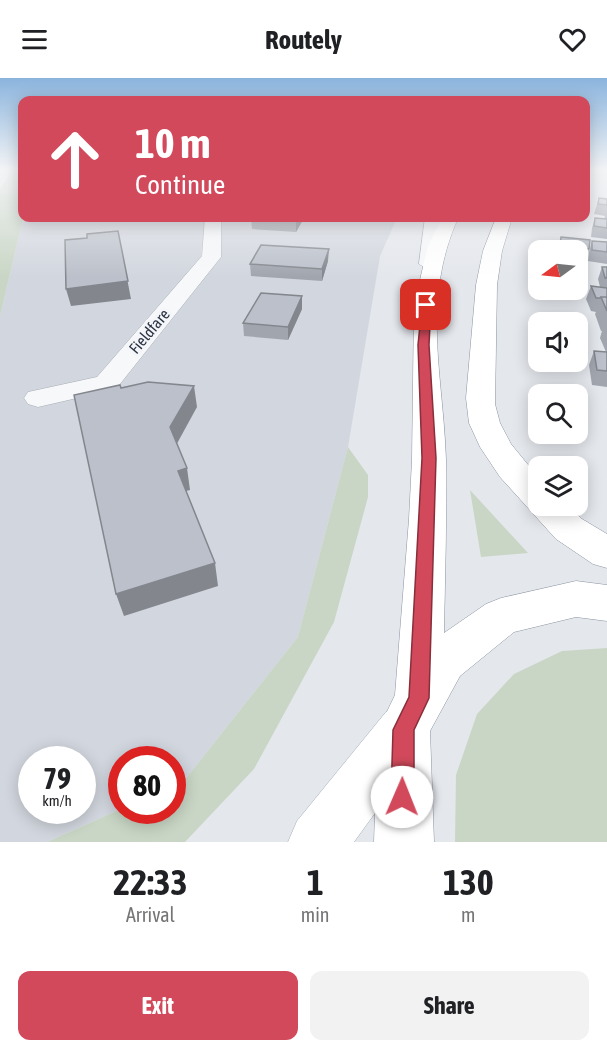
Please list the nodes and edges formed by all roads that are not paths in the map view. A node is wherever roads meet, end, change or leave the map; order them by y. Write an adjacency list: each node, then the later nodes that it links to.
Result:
1 (213, 222): 6 (street, Fieldfare)
2 (432, 222): 5 (street)
3 (448, 222): 5 (main road)
4 (502, 222): 7 (main road)
5 (429, 264): 11 (main road)
6 (38, 398)
7 (528, 487)
8 (556, 516): 9 (main road)
9 (607, 553)
10 (607, 603): 11 (main road)
11 (411, 714): 12 (main road); 13 (main road)
12 (318, 842)
13 (404, 842)

